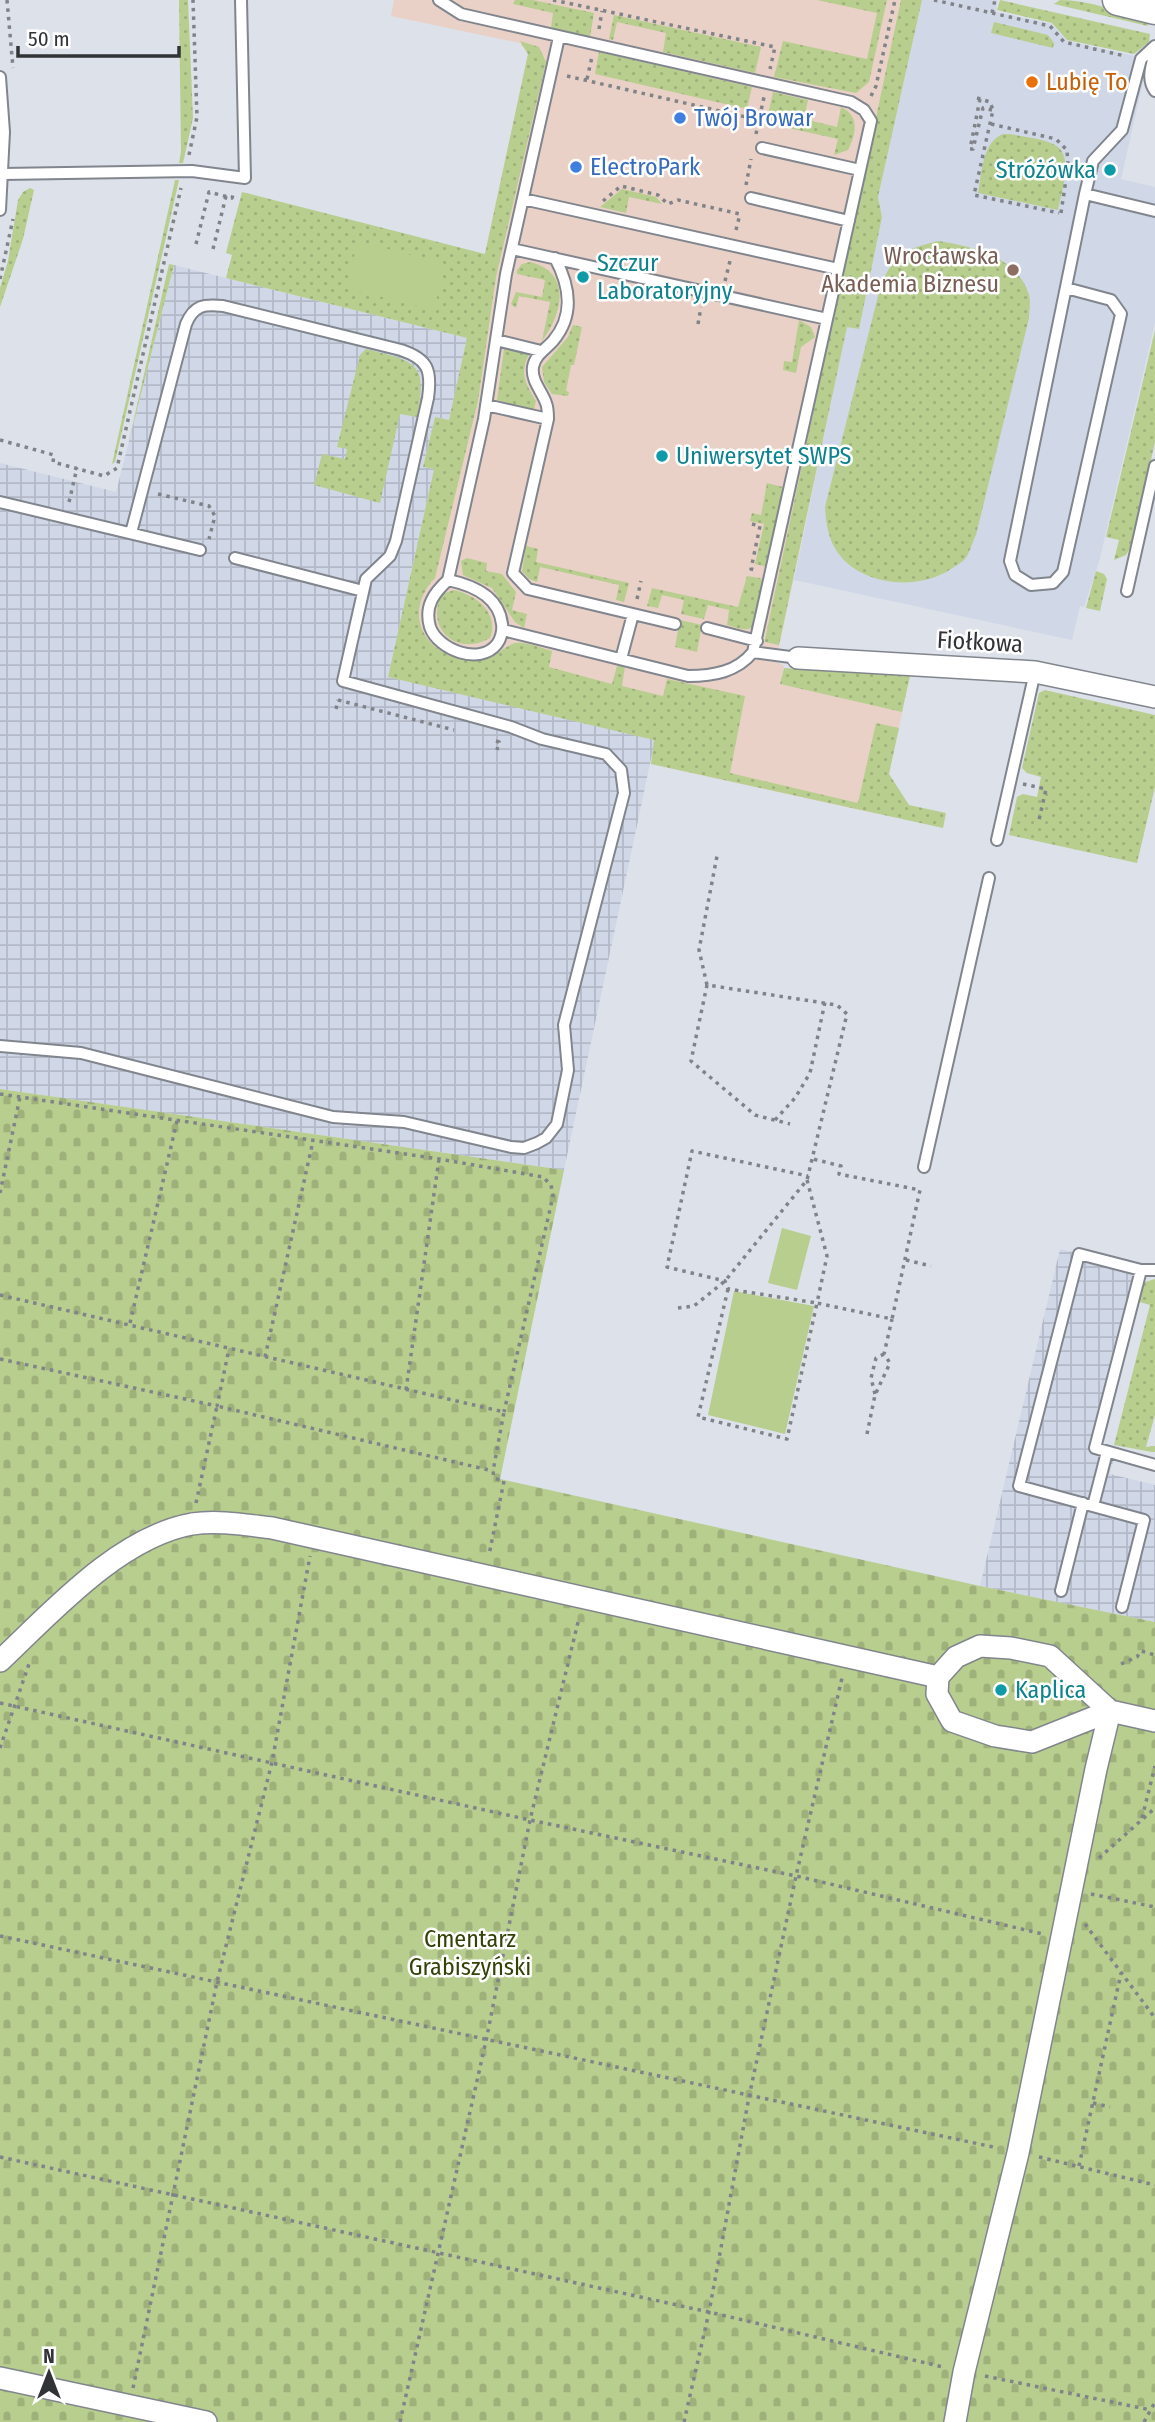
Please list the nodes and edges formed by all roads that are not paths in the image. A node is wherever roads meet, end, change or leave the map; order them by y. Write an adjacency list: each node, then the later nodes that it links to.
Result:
1 (241, 0): 10 (lane)
2 (439, 0): 3 (lane)
3 (559, 37): 9 (lane); 13 (lane)
4 (1155, 46): 11 (lane)
5 (1155, 52): 7 (lane)
6 (0, 77): 10 (lane)
7 (1155, 91)
8 (758, 147): 9 (lane)
9 (860, 170): 16 (lane)
10 (3, 174): 14 (lane)
11 (1085, 194): 15 (lane); 20 (lane)
12 (747, 197): 16 (lane)
13 (523, 199): 17 (lane); 19 (lane)
14 (0, 210)
15 (1155, 211)
16 (849, 221): 19 (lane)
17 (512, 249): 18 (lane); 22 (lane)
18 (555, 258): 21 (lane); 23 (lane)
19 (838, 269): 21 (lane)
20 (1066, 288): 20 (lane)
21 (827, 319): 38 (lane)
22 (496, 340): 23 (lane); 24 (lane)
23 (541, 351): 25 (lane)
24 (486, 405): 25 (lane); 31 (lane)
25 (548, 419): 34 (lane)
26 (1155, 466): 33 (lane)
27 (0, 502): 28 (lane)
28 (131, 533): 29 (lane); 32 (lane)
29 (200, 550)
30 (235, 558): 32 (lane)
31 (448, 580): 37 (lane); 37 (lane)
32 (363, 591): 46 (lane)
33 (1127, 591)
34 (633, 614): 35 (lane); 41 (lane)
35 (675, 624)
36 (706, 628): 38 (lane)
37 (503, 630): 41 (lane)
38 (757, 640): 39 (lane)
39 (753, 652): 40 (lane); 41 (lane)
40 (799, 658): 42 (street, Fiołkowa)
41 (621, 659)
42 (1035, 672): 43 (street, Fiołkowa); 44 (lane)
43 (1155, 697)
44 (998, 840)
45 (989, 878): 47 (lane)
46 (0, 1046)
47 (924, 1167)
48 (1141, 1270): 49 (lane); 50 (lane); 52 (lane)
49 (1155, 1270)
50 (1107, 1451): 51 (lane); 52 (lane)
51 (1155, 1465)
52 (1088, 1504): 53 (lane); 54 (lane)
53 (1061, 1591)
54 (1122, 1607)
55 (0, 1661): 56 (street)
56 (938, 1677): 57 (street); 57 (street)
57 (1110, 1711): 58 (street); 61 (street)
58 (1155, 1721)
59 (0, 2378): 60 (street)
60 (206, 2422)
61 (955, 2422)

